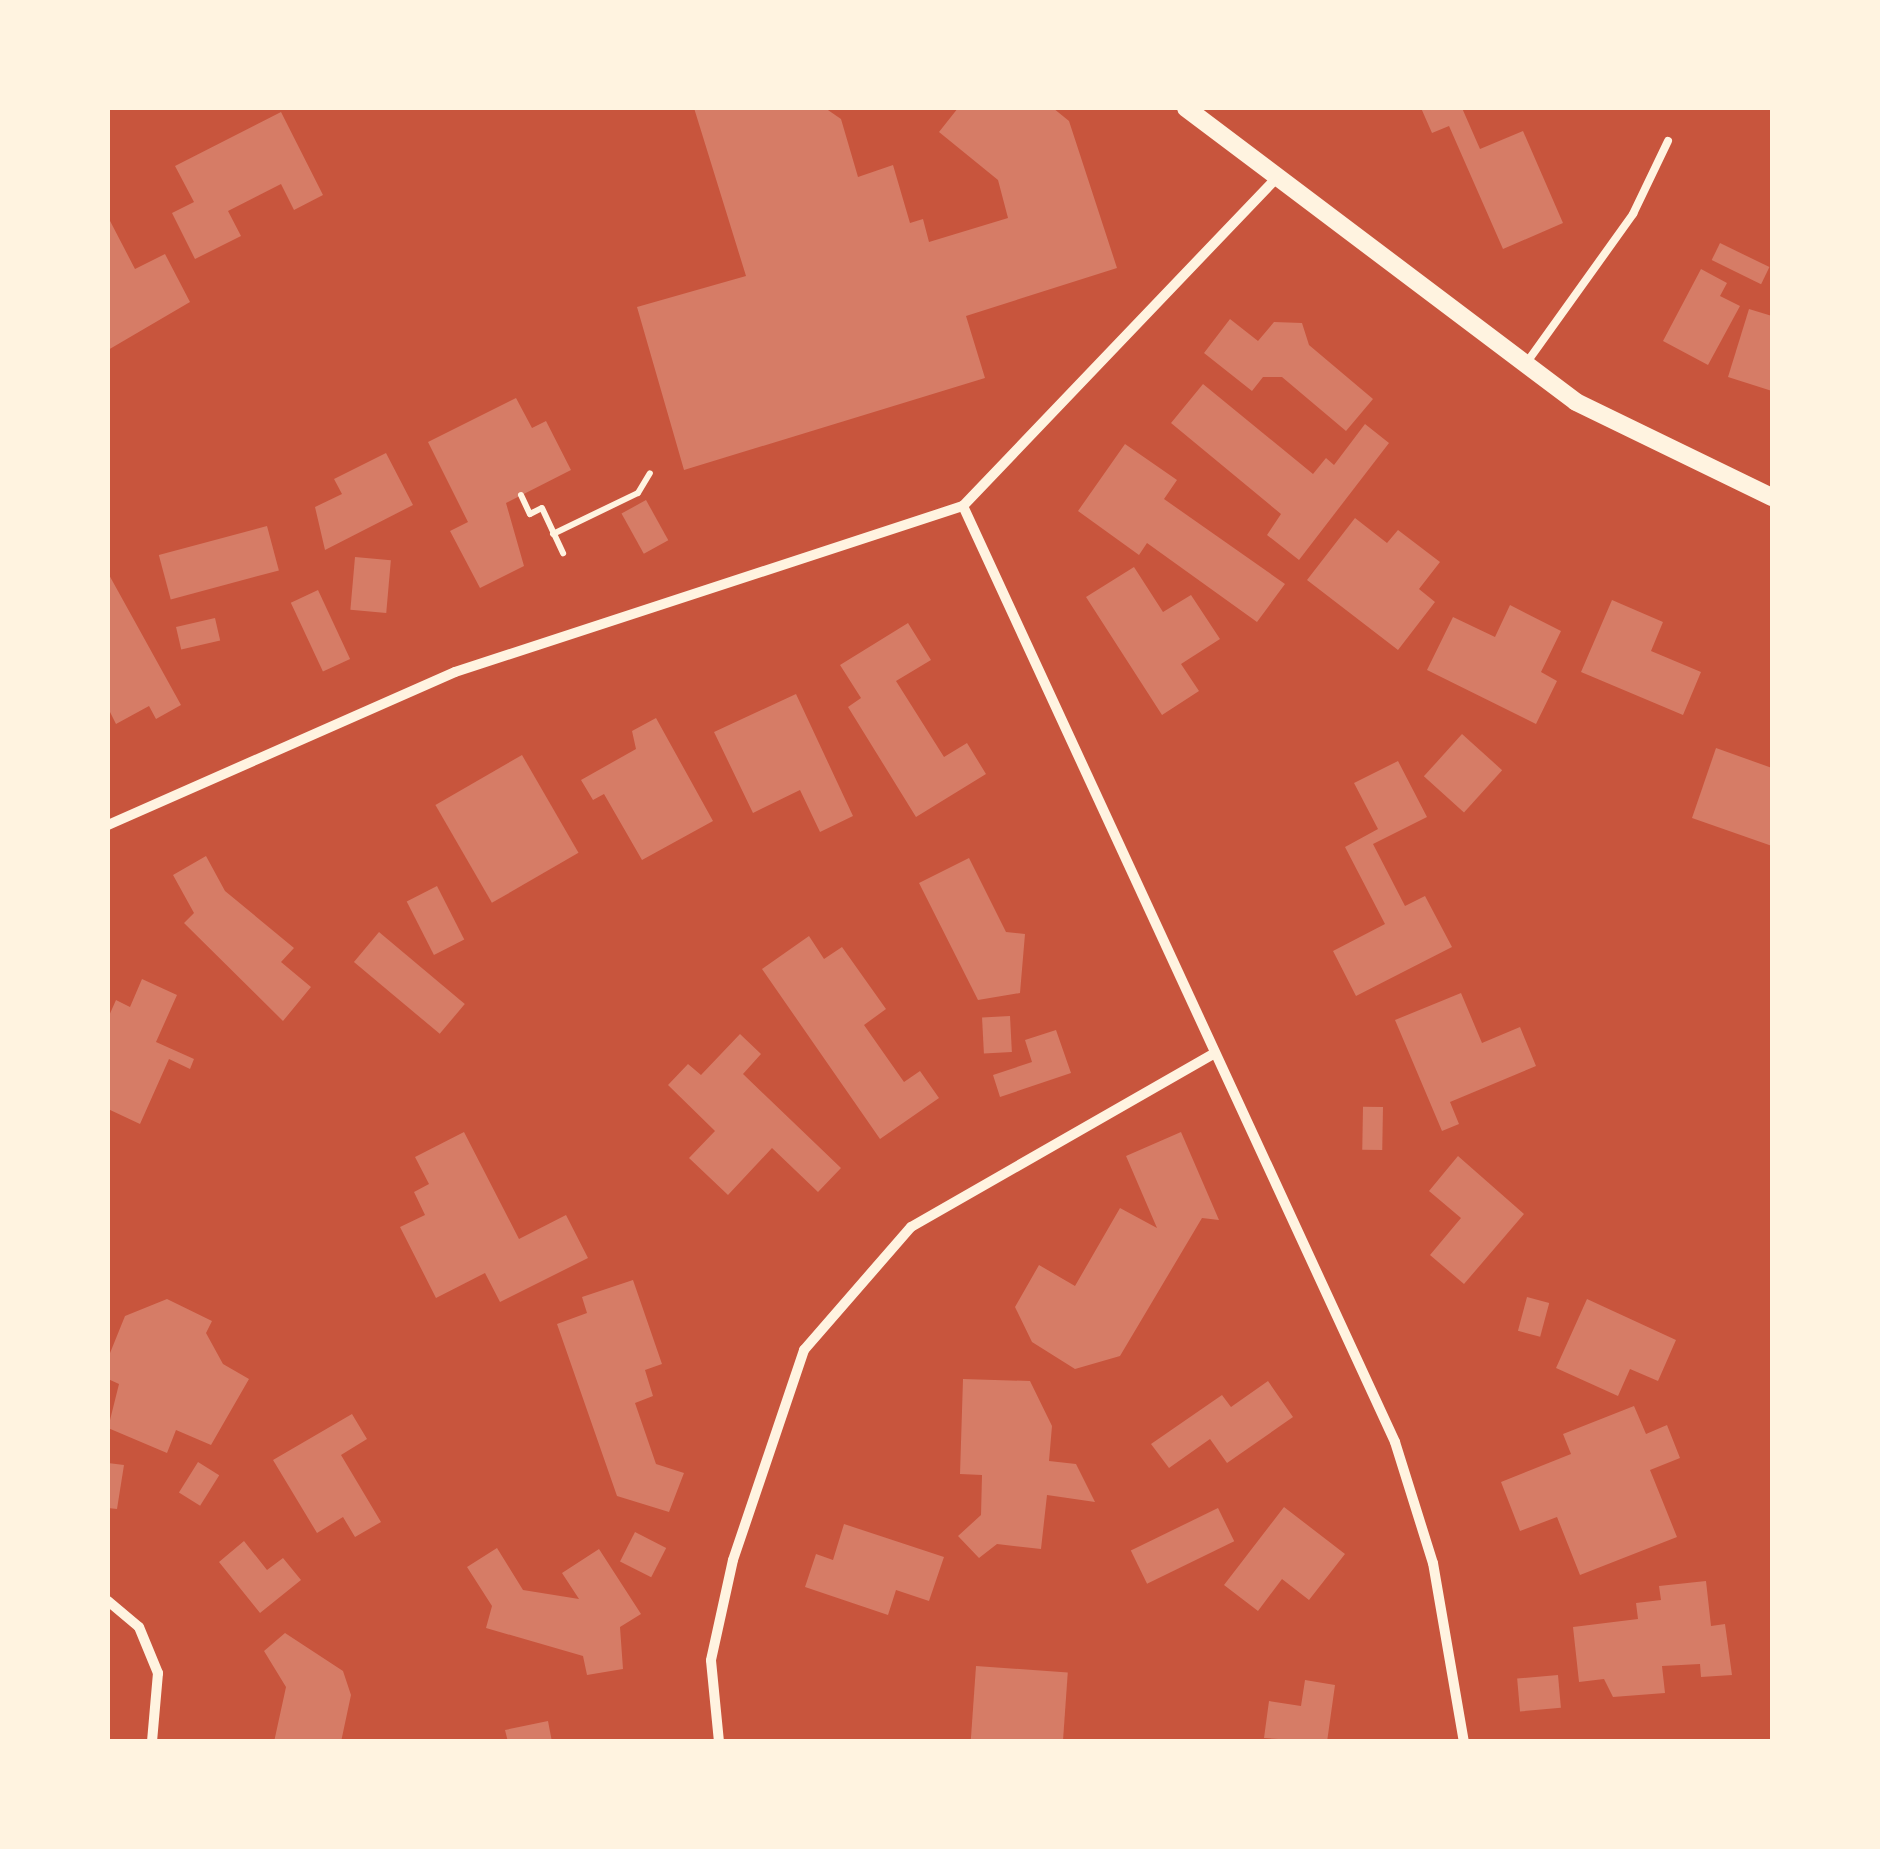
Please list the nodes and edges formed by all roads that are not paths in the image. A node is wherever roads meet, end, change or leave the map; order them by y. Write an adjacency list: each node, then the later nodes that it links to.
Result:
1 (1186, 108): 3 (street)
2 (1668, 142): 4 (lane)
3 (1276, 178): 4 (street); 6 (street)
4 (1525, 365): 5 (street)
5 (1772, 497)
6 (964, 506): 7 (street); 8 (street)
7 (108, 824)
8 (1211, 1054): 11 (street); 12 (street)
9 (108, 1602): 10 (street)
10 (152, 1742)
11 (719, 1742)
12 (1464, 1742)

